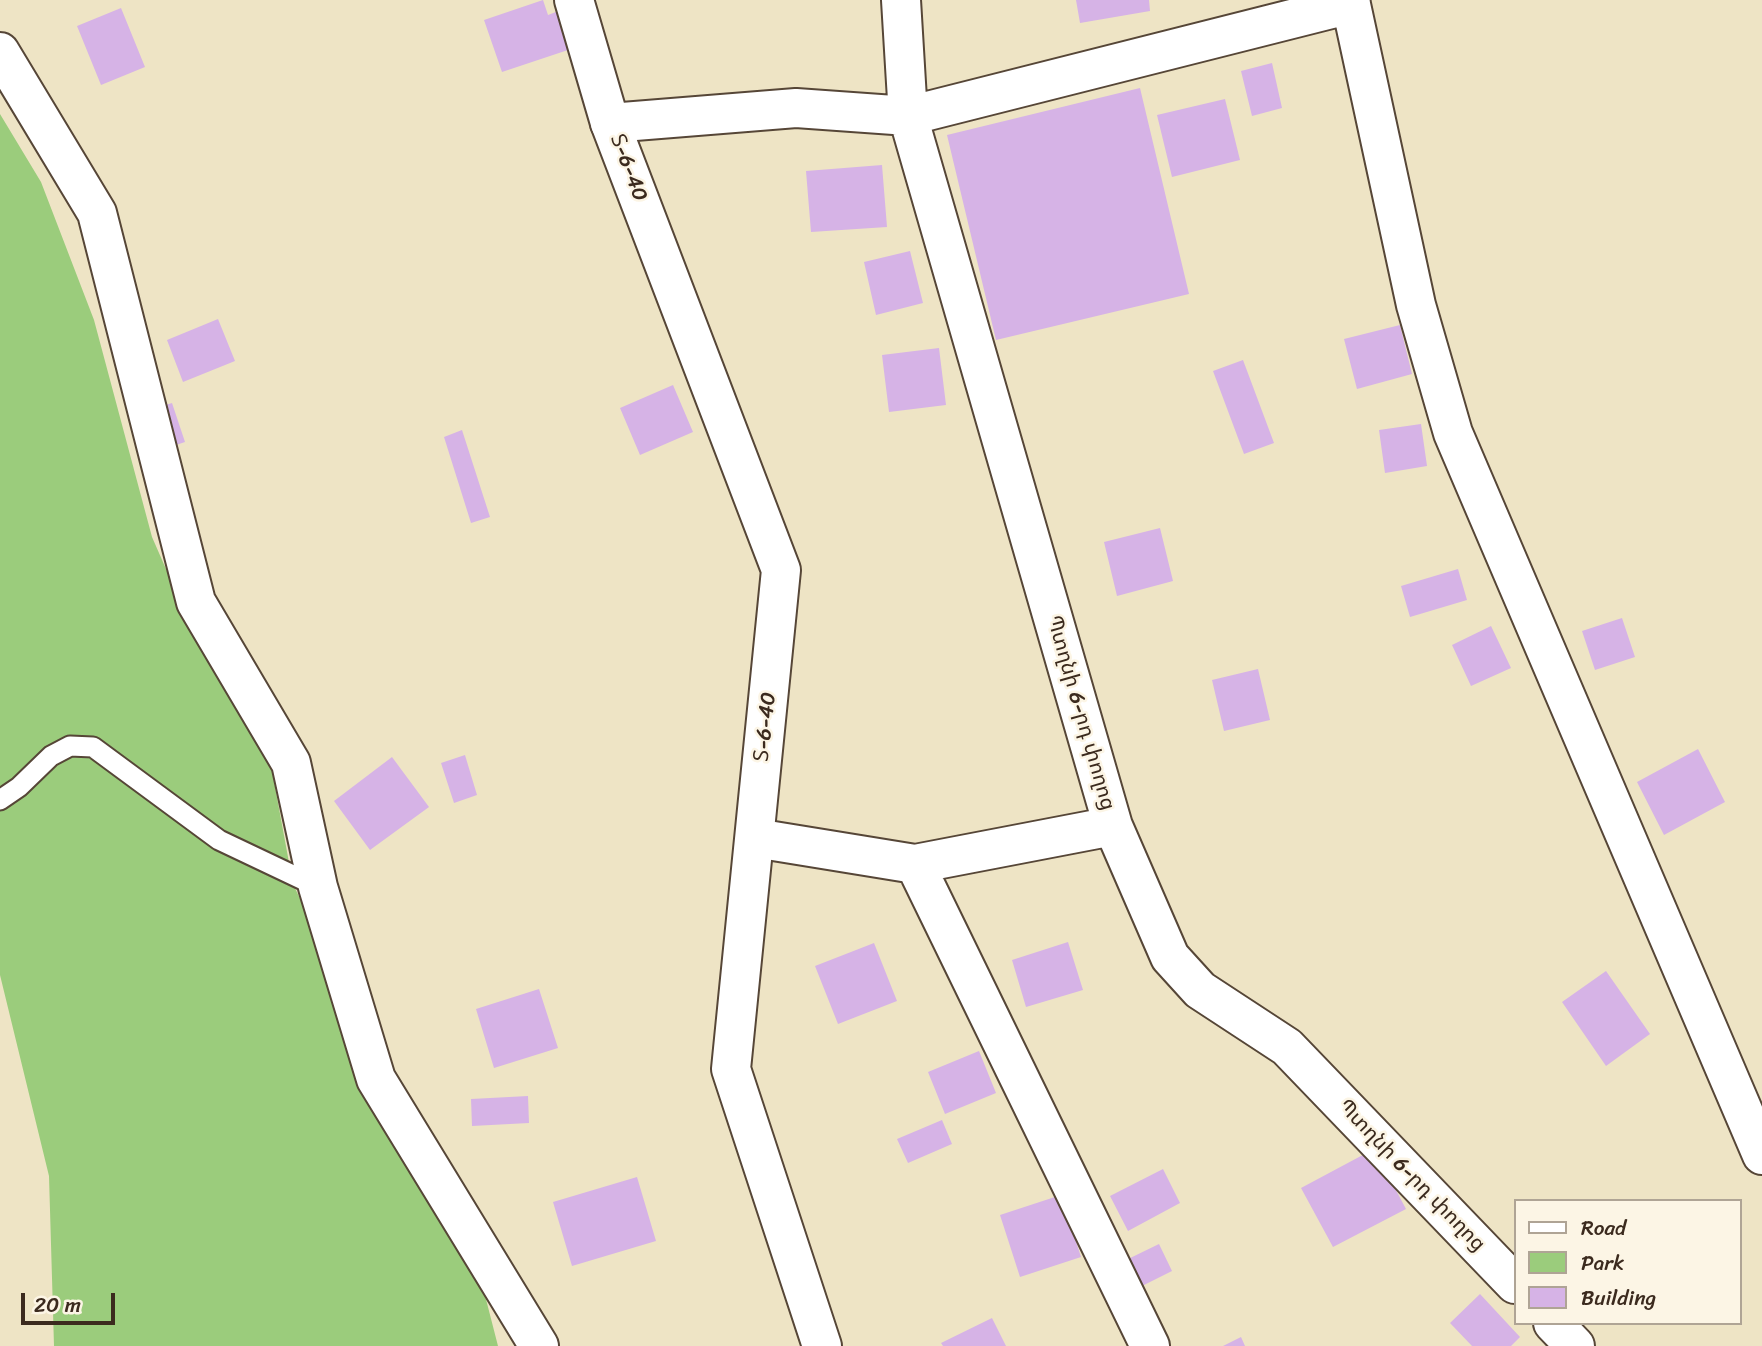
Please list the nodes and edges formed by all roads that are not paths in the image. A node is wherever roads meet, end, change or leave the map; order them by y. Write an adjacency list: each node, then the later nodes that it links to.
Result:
1 (574, 0): 6 (street, Տ-6-40)
2 (901, 0): 5 (street, Պտղնի 6-րդ փողոց)
3 (1350, 2): 5 (street); 12 (street)
4 (0, 52): 11 (street)
5 (908, 116): 6 (street); 8 (street, Պտղնի 6-րդ փողոց)
6 (610, 123): 9 (street, Տ-6-40 / Տ-6-40)
7 (0, 800): 11 (lane)
8 (1113, 825): 10 (street); 13 (street, Պտղնի 6-րդ փողոց)
9 (755, 838): 10 (street); 16 (street, Տ-6-40 / Տ-6-40)
10 (915, 864): 17 (street)
11 (318, 887): 15 (street)
12 (1762, 1156)
13 (1514, 1283)
14 (1555, 1325): 18 (street)
15 (538, 1346)
16 (822, 1346)
17 (1150, 1346)
18 (1575, 1346)

